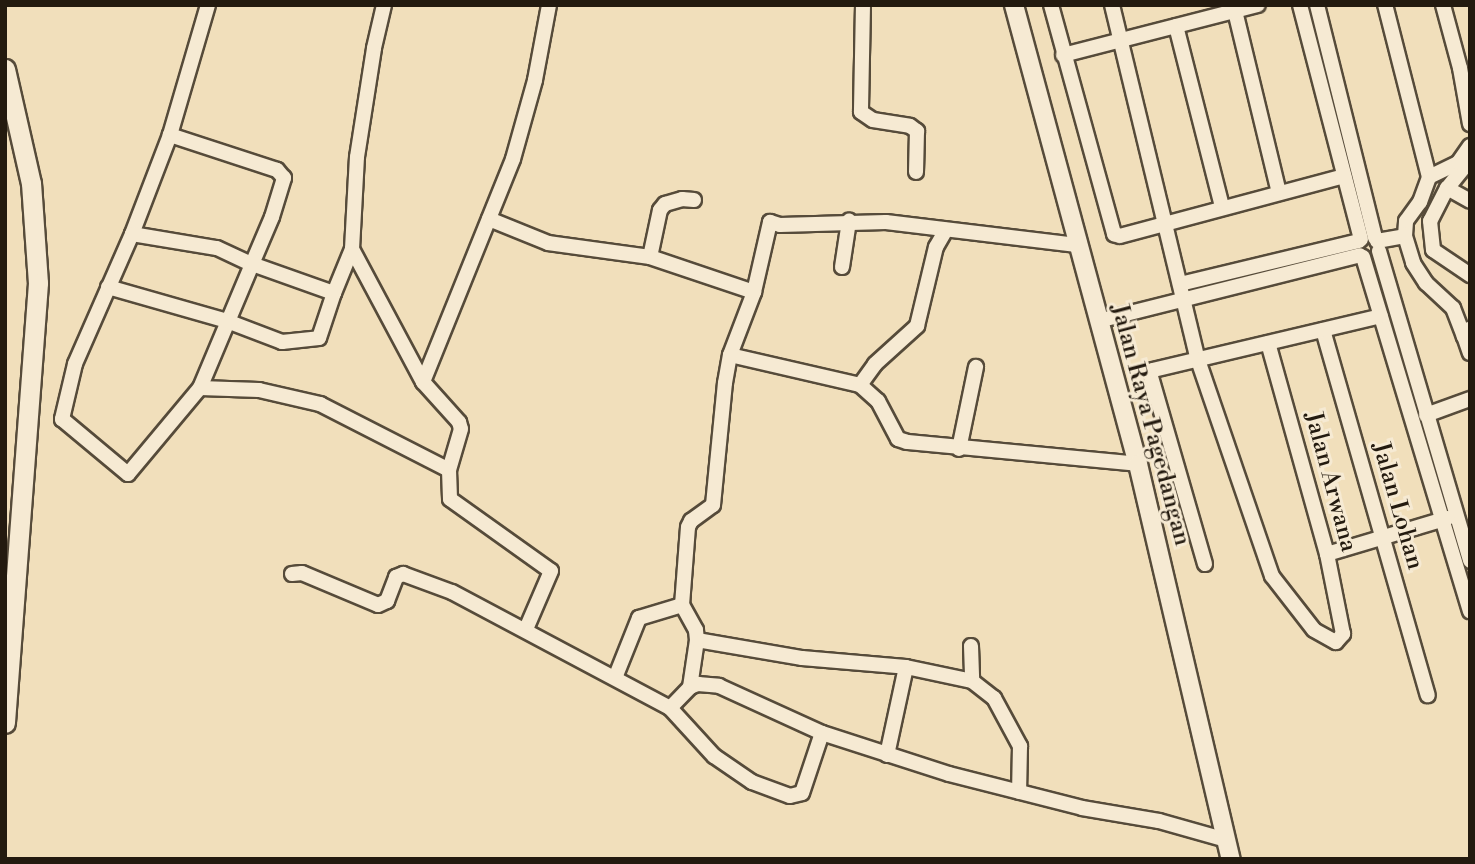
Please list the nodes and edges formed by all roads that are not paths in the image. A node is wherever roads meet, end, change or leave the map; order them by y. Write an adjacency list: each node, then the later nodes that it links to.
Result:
1 (208, 5): 19 (street)
2 (384, 5): 38 (street)
3 (549, 5): 30 (street)
4 (863, 5): 22 (street)
5 (1014, 5): 36 (street, Jalan Raya Pagedangan)
6 (1051, 5): 16 (street)
7 (1112, 5): 15 (street)
8 (1258, 5): 13 (street)
9 (1300, 5): 23 (street)
10 (1317, 5): 37 (street)
11 (1385, 5): 24 (street)
12 (1443, 5): 18 (street)
13 (1235, 11): 14 (street); 26 (street)
14 (1176, 26): 15 (street); 29 (street)
15 (1121, 41): 16 (street); 32 (street)
16 (1063, 55): 32 (street)
17 (5, 69): 69 (main road)
18 (1470, 124)
19 (170, 135): 34 (street); 40 (street)
20 (1470, 146): 24 (street)
21 (1470, 160): 25 (street)
22 (916, 172)
23 (1344, 176): 26 (street); 37 (street)
24 (1429, 177): 35 (street)
25 (1447, 188): 28 (street); 42 (street)
26 (1279, 193): 29 (street)
27 (694, 200): 39 (street)
28 (1470, 201)
29 (1222, 208): 32 (street)
30 (489, 219): 39 (street); 58 (street)
31 (849, 221): 33 (street); 41 (street); 45 (street)
32 (1165, 222): 43 (street)
33 (946, 230): 36 (street); 59 (street)
34 (132, 234): 40 (street); 44 (street)
35 (1405, 236): 37 (street); 52 (street)
36 (1077, 245): 50 (street, Jalan Raya Pagedangan)
37 (1368, 246): 43 (street); 47 (street); 48 (street); 62 (street)
38 (352, 249): 46 (street); 58 (street)
39 (650, 257): 45 (street)
40 (252, 264): 46 (street); 49 (street)
41 (842, 267)
42 (1470, 275)
43 (1180, 284): 47 (street)
44 (108, 287): 49 (street); 60 (street)
45 (754, 292): 55 (street)
46 (334, 293): 49 (street)
47 (1184, 300): 50 (street); 56 (street)
48 (1381, 316): 51 (street); 67 (street)
49 (227, 321): 60 (street)
50 (1098, 321): 64 (street, Jalan Raya Pagedangan)
51 (1323, 330): 53 (street); 68 (street, Jalan Lohan)
52 (1467, 332): 54 (street)
53 (1268, 344): 56 (street); 70 (street, Jalan Arwana)
54 (1470, 353)
55 (730, 355): 59 (street); 75 (street)
56 (1198, 360): 70 (street, Jalan Arwana); 72 (street)
57 (975, 367): 63 (street)
58 (423, 382): 65 (street)
59 (860, 385): 63 (street)
60 (201, 388): 65 (street)
61 (1470, 400): 62 (street)
62 (1426, 415): 66 (street)
63 (959, 449): 64 (street)
64 (1139, 464): 90 (street, Jalan Raya Pagedangan)
65 (449, 470): 77 (street)
66 (1457, 516): 67 (street); 71 (street)
67 (1442, 520): 68 (street); 76 (street)
68 (1382, 537): 70 (street); 84 (street, Jalan Lohan)
69 (12, 550): 74 (main road)
70 (1327, 554)
71 (1470, 561)
72 (1205, 564)
73 (292, 574): 77 (street)
74 (10, 599): 86 (main road)
75 (682, 605): 78 (street); 81 (street)
76 (1470, 611)
77 (526, 629): 81 (street)
78 (697, 640): 80 (street); 83 (street)
79 (971, 646): 82 (street)
80 (906, 667): 82 (street); 88 (street)
81 (615, 678): 85 (street)
82 (972, 681): 89 (street)
83 (690, 687): 85 (street); 87 (street)
84 (1428, 695)
85 (670, 708): 87 (street)
86 (5, 723)
87 (822, 733): 88 (street)
88 (887, 755): 89 (street)
89 (1019, 792): 90 (street)
90 (1226, 841): 91 (street, Jalan Raya Pagedangan)
91 (1231, 859)

